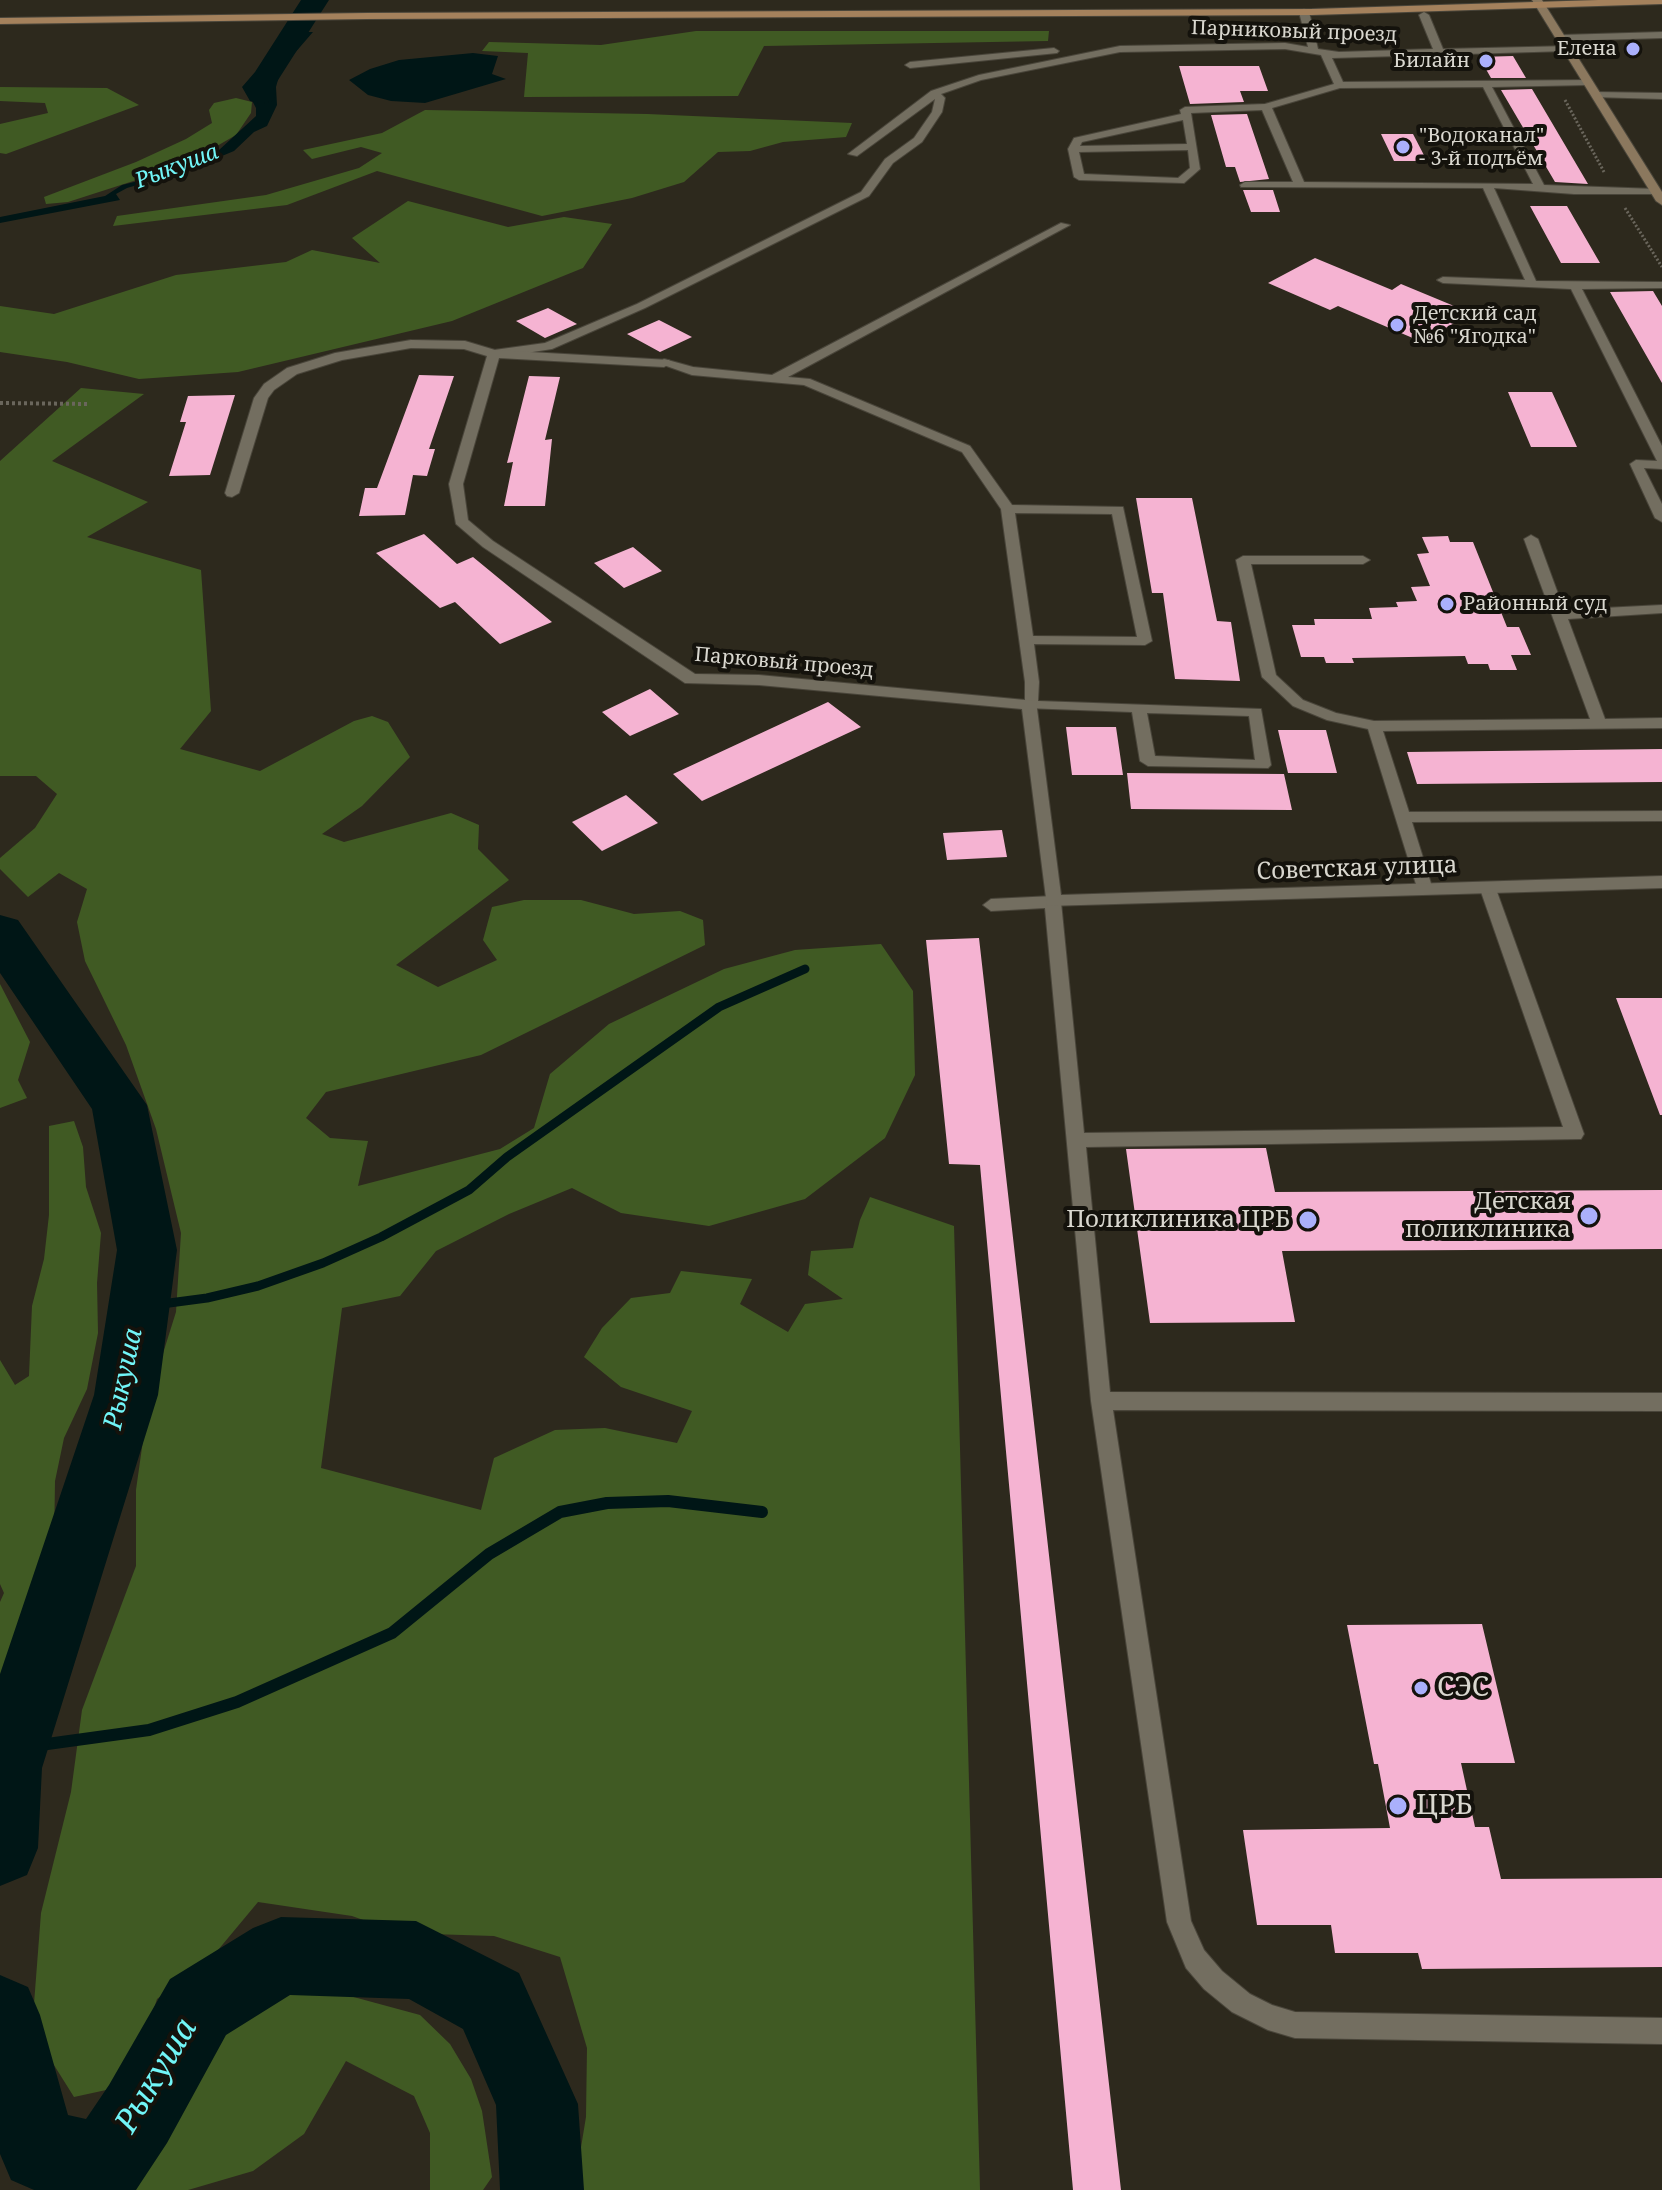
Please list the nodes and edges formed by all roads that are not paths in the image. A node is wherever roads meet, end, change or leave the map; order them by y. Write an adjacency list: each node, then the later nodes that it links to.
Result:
1 (1662, 1): 2 (main road)
2 (1542, 7): 3 (main road); 4 (main road); 5 (main road); 8 (main road)
3 (1308, 12): 5 (main road); 6 (main road); 10 (lane)
4 (1662, 12)
5 (1424, 15): 11 (lane)
6 (0, 21)
7 (1662, 35): 8 (lane, Парниковый проезд)
8 (1564, 43): 11 (lane, Парниковый проезд); 14 (main road)
9 (1120, 49): 10 (lane, Парниковый проезд); 13 (lane); 17 (lane, Парниковый проезд)
10 (1313, 49): 12 (lane, Парниковый проезд)
11 (1439, 52): 12 (lane, Парниковый проезд)
12 (1339, 55): 16 (lane)
13 (910, 65)
14 (1588, 82): 15 (lane); 18 (main road)
15 (1486, 84): 16 (lane); 28 (lane)
16 (1339, 85): 20 (lane)
17 (934, 93): 24 (lane, Парниковый проезд); 35 (lane)
18 (1596, 95): 19 (lane); 29 (main road)
19 (1662, 96)
20 (1266, 107): 21 (lane); 26 (lane)
21 (1187, 116): 22 (lane); 23 (lane)
22 (1193, 147): 23 (lane); 23 (lane)
23 (1073, 149)
24 (853, 154)
25 (1245, 185): 26 (lane)
26 (1300, 185): 27 (lane)
27 (1487, 185): 28 (lane); 32 (lane)
28 (1540, 187): 29 (lane)
29 (1659, 196)
30 (1065, 225): 37 (lane)
31 (1443, 280): 32 (lane)
32 (1532, 284): 34 (lane)
33 (1662, 285): 34 (lane)
34 (1575, 286): 38 (lane)
35 (494, 354): 36 (street); 39 (street); 47 (street, Парковый проезд)
36 (664, 363): 37 (lane)
37 (773, 380): 40 (lane)
38 (1662, 462): 41 (lane)
39 (232, 493)
40 (1008, 509): 46 (lane); 46 (lane)
41 (1662, 518)
42 (1531, 539): 45 (lane)
43 (1363, 560): 51 (lane)
44 (1662, 609): 45 (lane)
45 (1559, 615): 49 (lane)
46 (1024, 640): 47 (lane)
47 (1030, 705): 48 (lane); 57 (street)
48 (1139, 708): 48 (lane)
49 (1599, 723): 50 (lane); 51 (lane)
50 (1662, 723)
51 (1374, 726): 53 (lane)
52 (1662, 816): 53 (lane)
53 (1403, 817): 56 (lane)
54 (1662, 882): 55 (street, Советская улица)
55 (1488, 889): 56 (street, Советская улица); 59 (lane)
56 (1425, 890): 57 (street, Советская улица)
57 (1053, 902): 58 (lane); 59 (lane)
58 (991, 905)
59 (1077, 1140): 60 (lane)
60 (1101, 1401): 61 (lane); 62 (lane)
61 (1662, 1402)
62 (1662, 2031)

